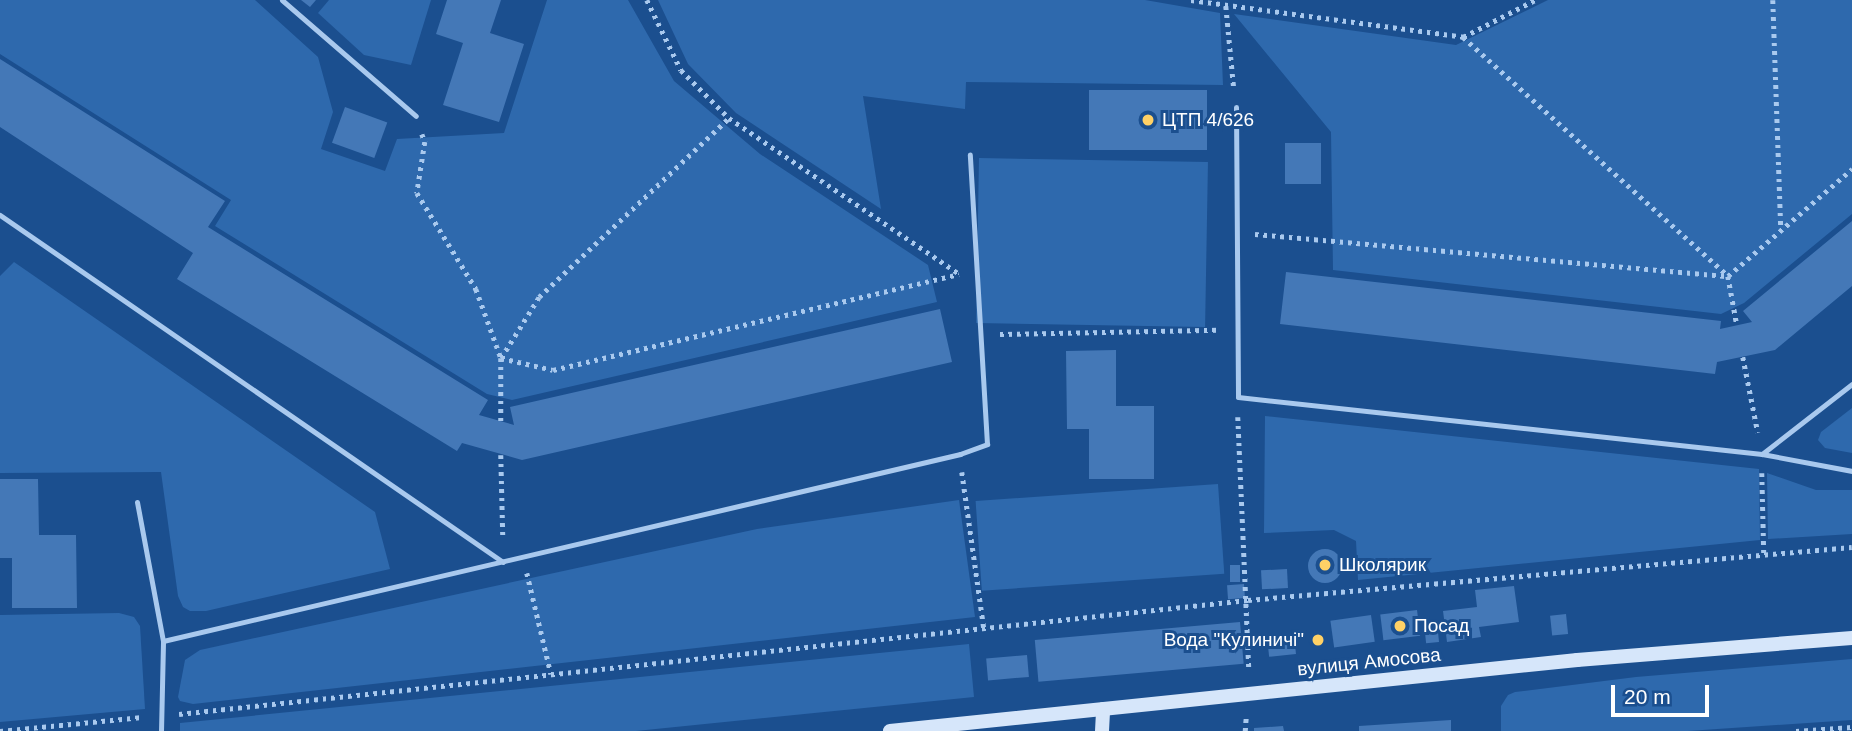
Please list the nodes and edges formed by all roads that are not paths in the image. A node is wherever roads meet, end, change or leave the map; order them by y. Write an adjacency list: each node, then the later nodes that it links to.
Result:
1 (282, 0): 3 (lane)
2 (1236, 107): 7 (lane)
3 (416, 117)
4 (970, 154): 10 (lane)
5 (0, 215): 10 (lane)
6 (1852, 384): 7 (lane)
7 (1762, 454): 8 (lane)
8 (1852, 471)
9 (136, 502): 12 (lane)
10 (503, 562): 12 (lane)
11 (1852, 638): 13 (street, вулиця Амосова)
12 (163, 641): 14 (lane)
13 (1103, 709): 15 (street, вулиця Амосова); 16 (street)
14 (161, 731)
15 (890, 731)
16 (1102, 731)

